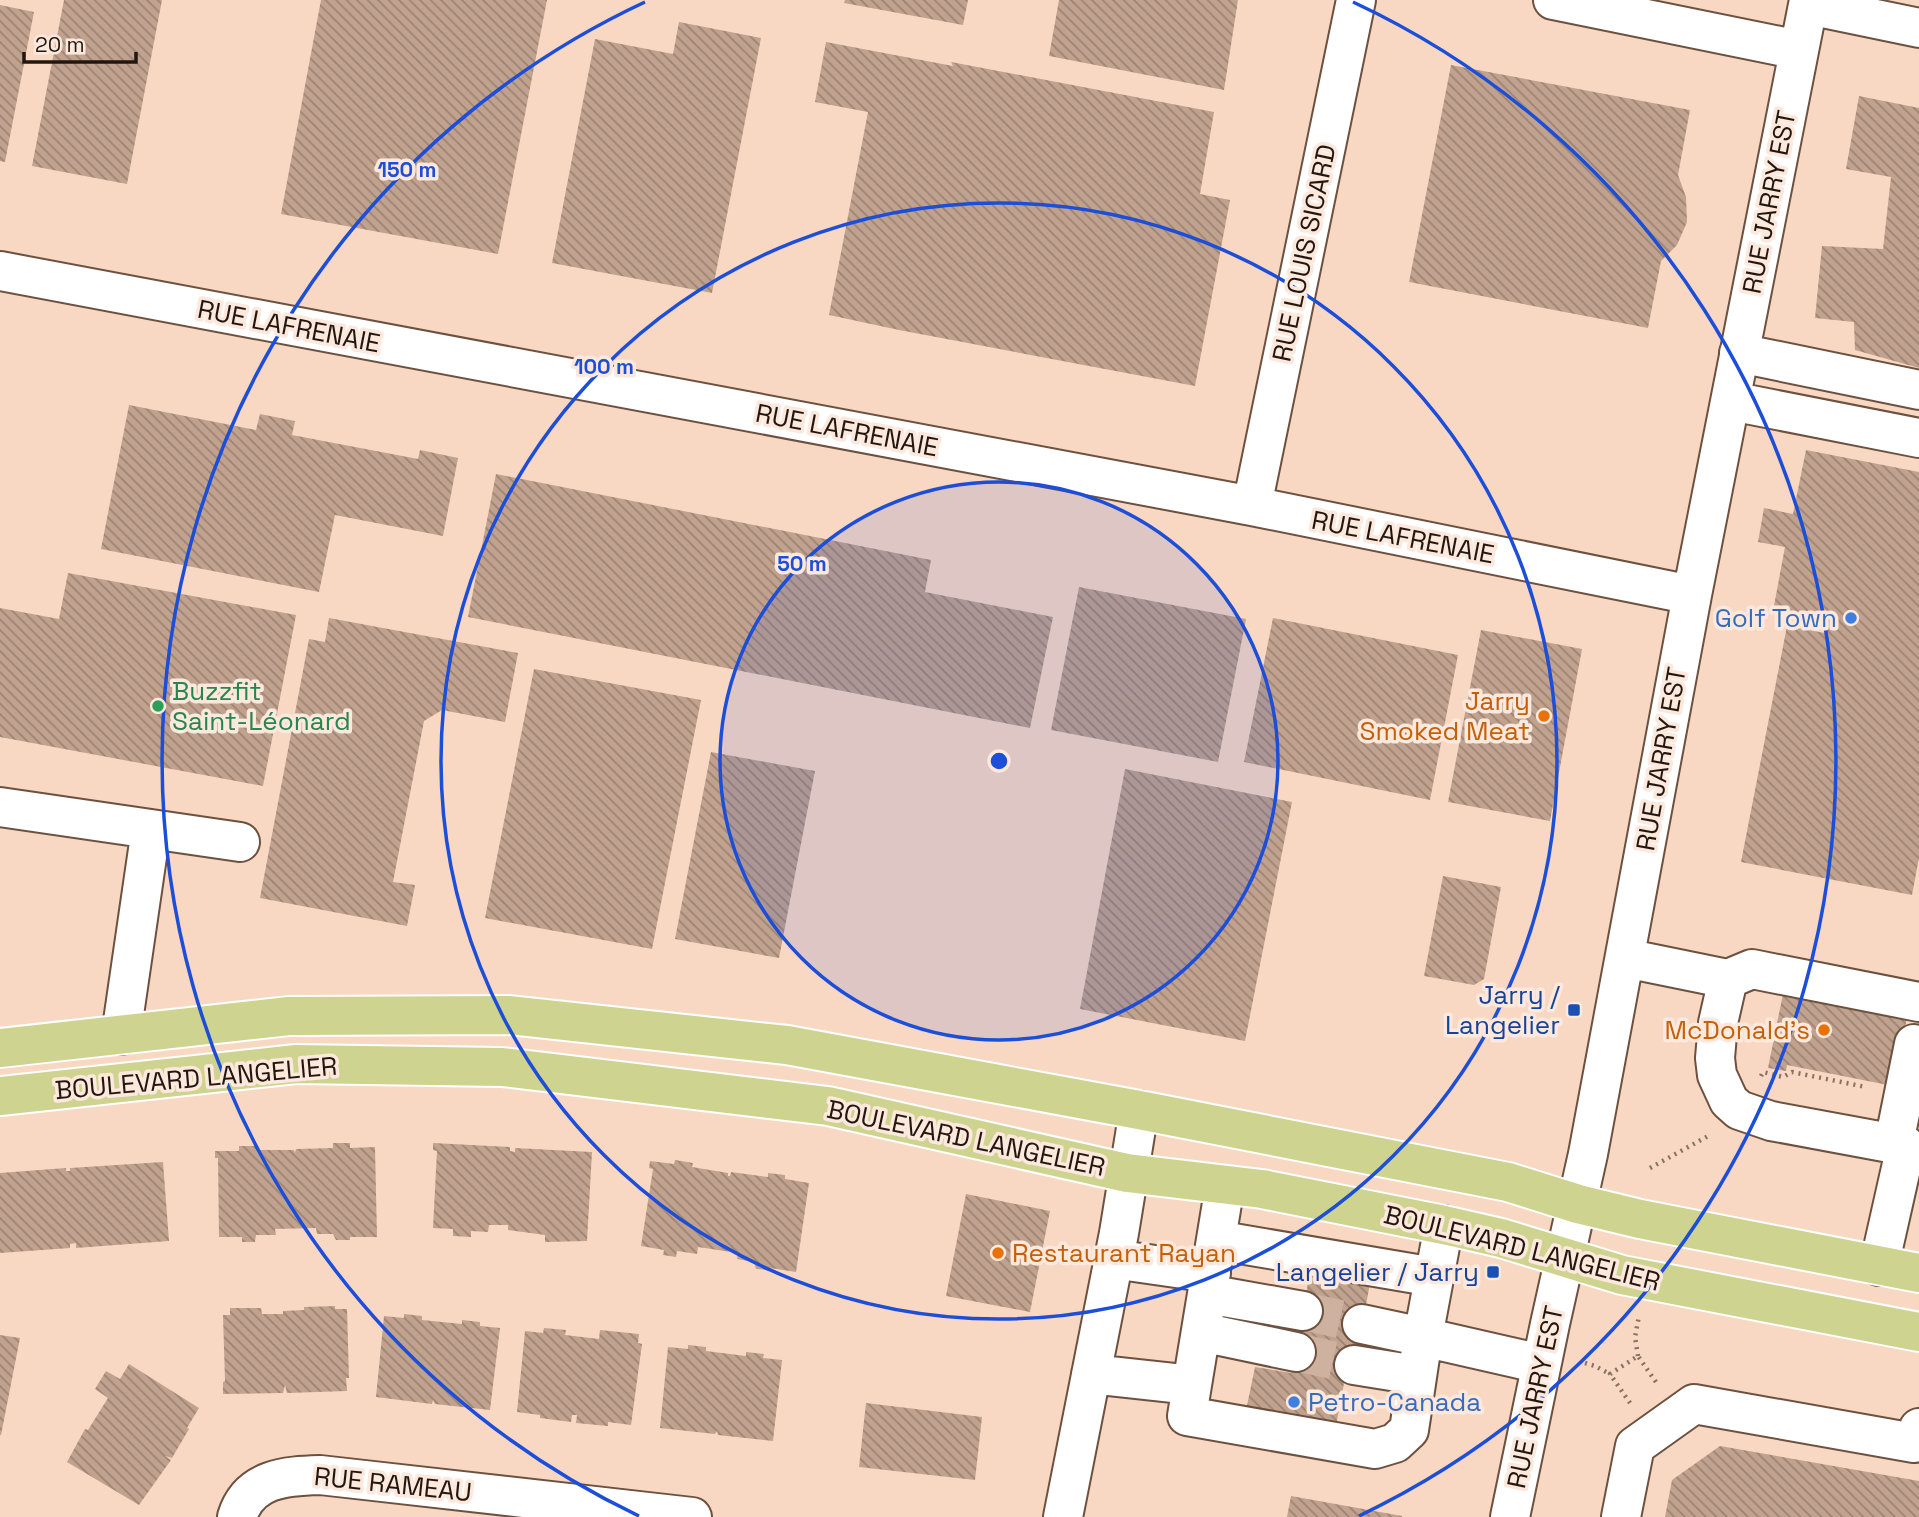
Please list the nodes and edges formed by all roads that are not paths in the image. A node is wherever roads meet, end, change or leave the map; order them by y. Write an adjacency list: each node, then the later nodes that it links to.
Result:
1 (1356, 0): 11 (street, RUE LOUIS SICARD)
2 (1553, 0): 5 (street)
3 (1809, 3): 4 (street); 5 (street, RUE JARRY EST)
4 (1919, 29)
5 (1799, 50): 7 (street, RUE JARRY EST)
6 (0, 271): 11 (street, RUE LAFRENAIE)
7 (1739, 353): 8 (street); 9 (street, RUE JARRY EST)
8 (1919, 390)
9 (1731, 401): 10 (street); 12 (street, RUE JARRY EST)
10 (1919, 438)
11 (1252, 506): 12 (street, RUE LAFRENAIE)
12 (1692, 595): 16 (street, RUE JARRY EST)
13 (0, 807): 14 (street)
14 (151, 829): 15 (street); 19 (street)
15 (240, 842)
16 (1625, 958): 17 (street); 27 (street, RUE JARRY EST)
17 (1728, 979): 18 (street); 24 (street)
18 (1919, 1002)
19 (121, 1035): 21 (main road, BOULEVARD LANGELIER); 23 (main road, BOULEVARD LANGELIER)
20 (1914, 1044): 24 (street)
21 (0, 1048)
22 (0, 1096): 25 (main road, BOULEVARD LANGELIER)
23 (1139, 1110): 25 (street); 27 (main road, BOULEVARD LANGELIER)
24 (1906, 1145): 31 (street)
25 (1127, 1173): 26 (main road, BOULEVARD LANGELIER); 29 (street)
26 (1225, 1185): 28 (main road, BOULEVARD LANGELIER); 32 (street)
27 (1578, 1204): 30 (street, RUE JARRY EST); 31 (main road, BOULEVARD LANGELIER)
28 (1444, 1225): 30 (main road, BOULEVARD LANGELIER); 34 (street)
29 (1113, 1259): 32 (street); 43 (street)
30 (1566, 1259): 38 (main road, BOULEVARD LANGELIER); 41 (street, RUE JARRY EST)
31 (1879, 1266): 33 (main road, BOULEVARD LANGELIER)
32 (1211, 1269): 34 (street); 35 (street); 37 (street)
33 (1919, 1273)
34 (1434, 1277): 39 (street)
35 (1303, 1311)
36 (1362, 1324): 39 (street)
37 (1201, 1332): 40 (street); 45 (street)
38 (1919, 1332)
39 (1423, 1337): 41 (street); 44 (street)
40 (1296, 1352)
41 (1541, 1364): 50 (street, RUE JARRY EST)
42 (1354, 1365): 44 (street)
43 (1091, 1374): 45 (street); 49 (street)
44 (1416, 1375): 45 (street)
45 (1192, 1385)
46 (1919, 1428): 51 (street)
47 (668, 1516): 48 (street, RUE RAMEAU)
48 (237, 1517)
49 (1063, 1517)
50 (1510, 1517)
51 (1621, 1517)

